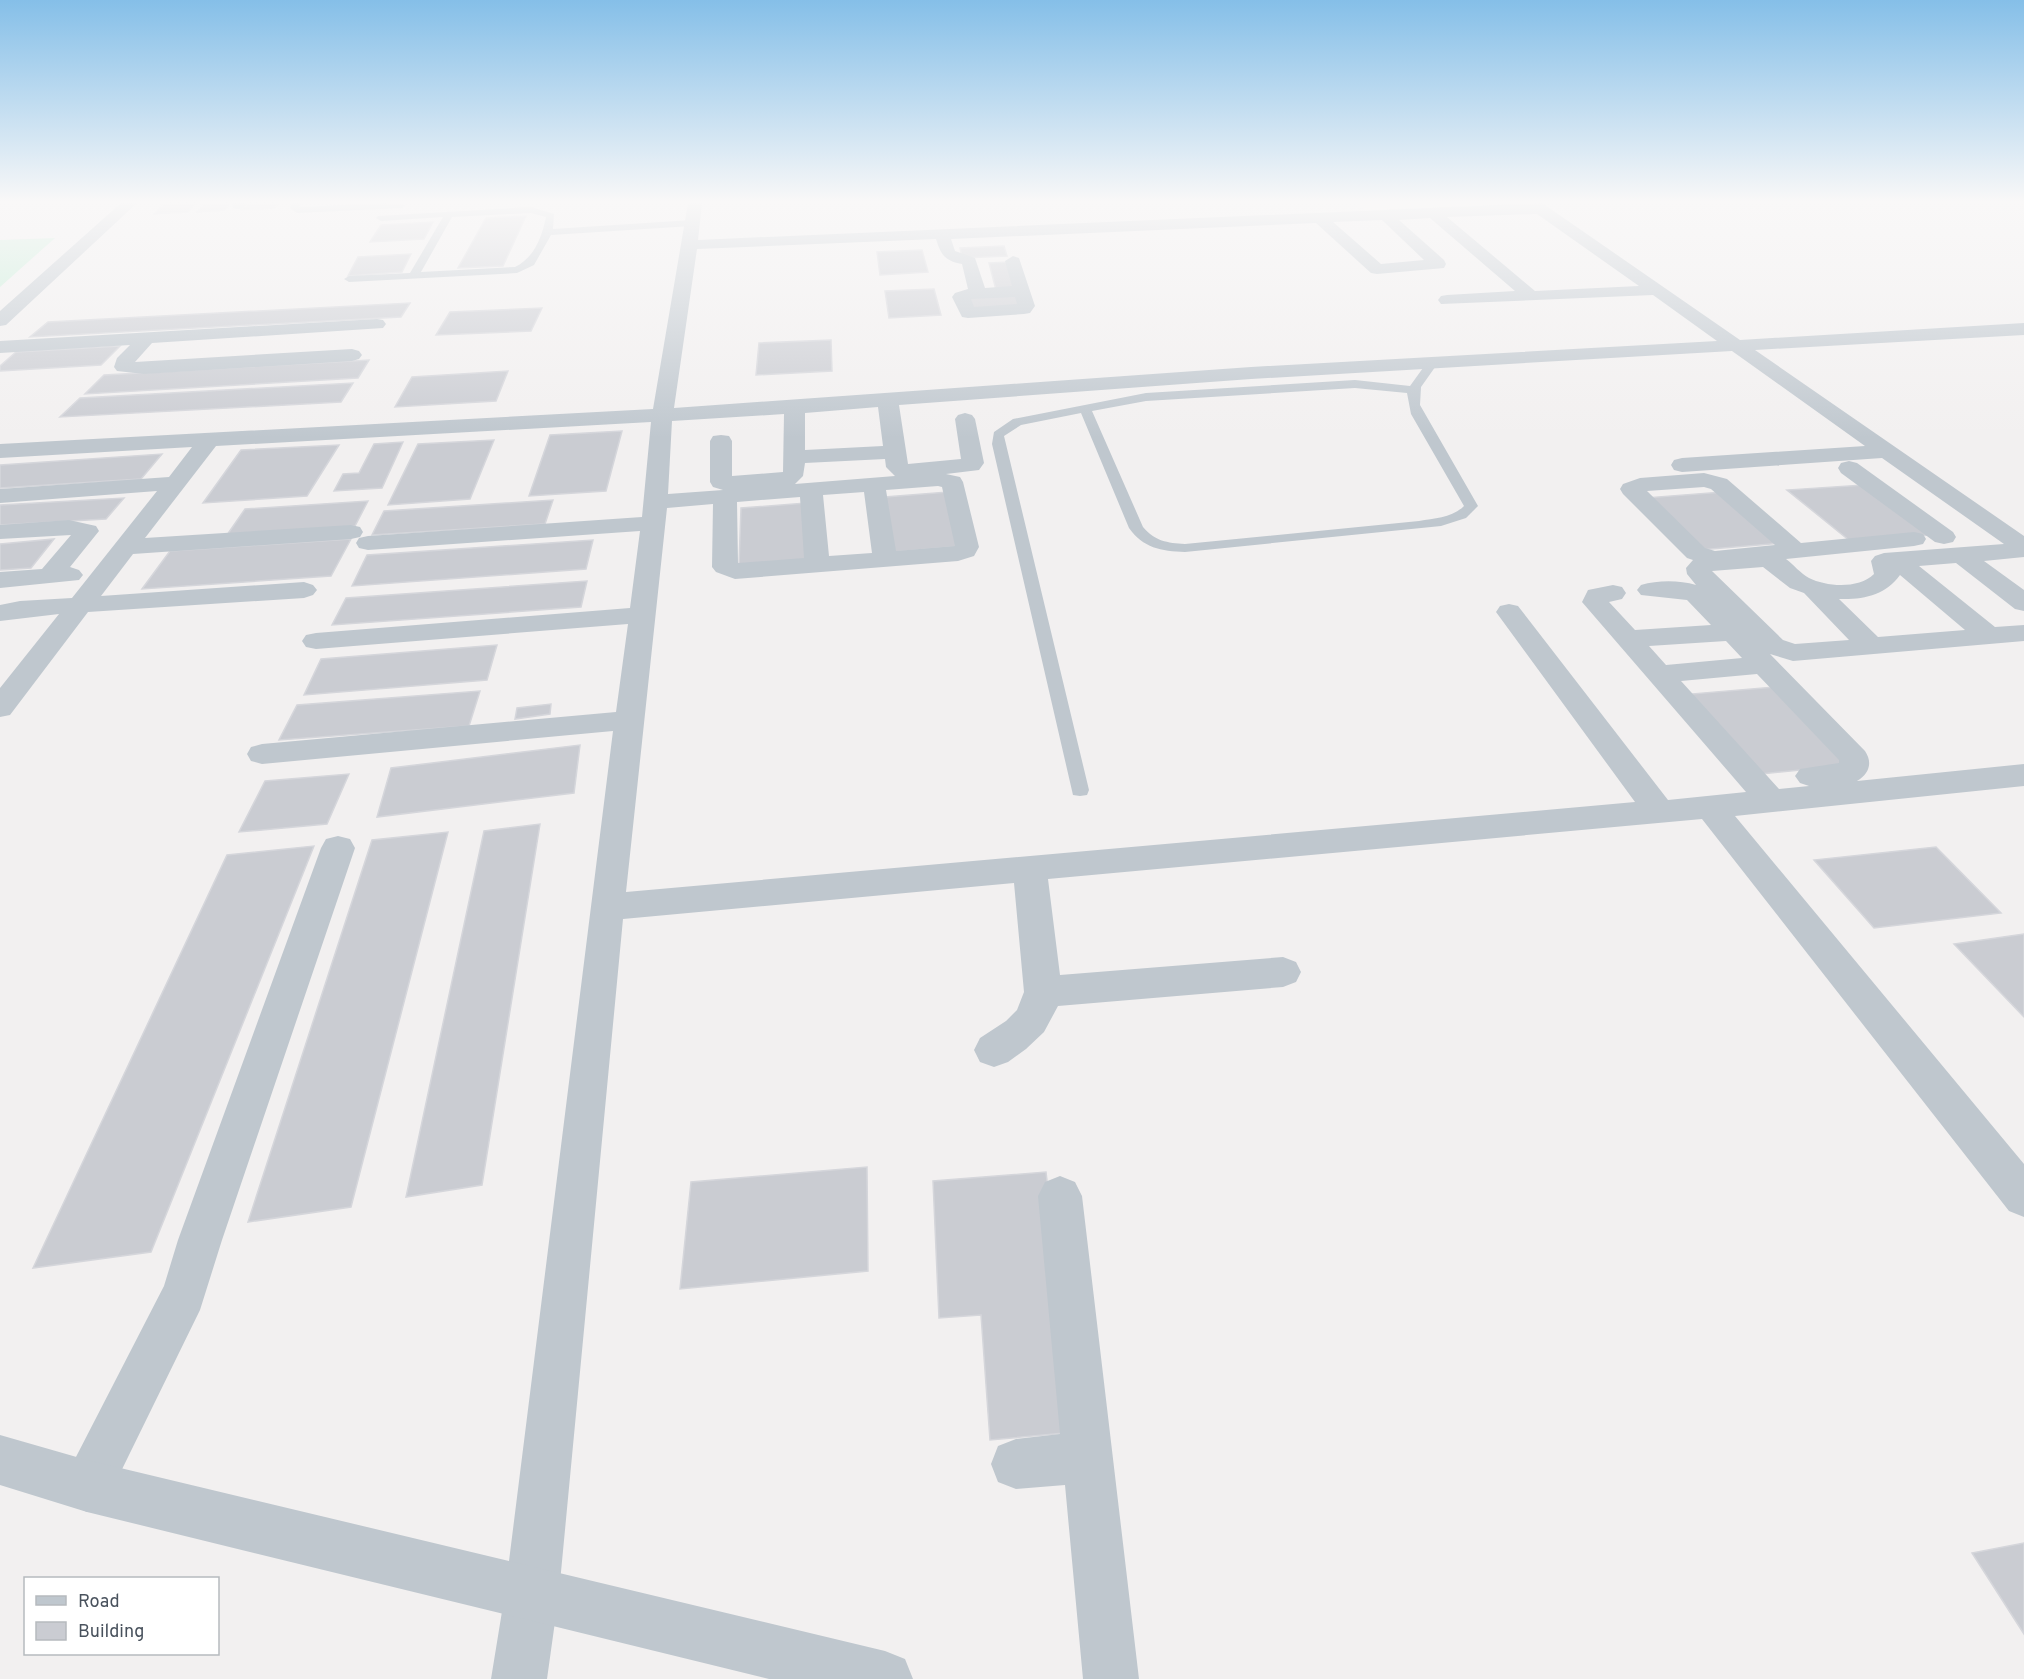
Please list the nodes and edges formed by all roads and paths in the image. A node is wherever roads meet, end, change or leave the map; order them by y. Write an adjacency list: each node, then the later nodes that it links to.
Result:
1 (44, 281): 10 (street)
2 (683, 281): 22 (street)
3 (975, 281): 4 (street)
4 (1018, 281)
5 (1514, 281): 8 (street)
6 (1642, 281): 7 (street)
7 (1654, 290): 8 (street); 14 (street)
8 (1531, 296): 9 (street)
9 (1439, 297)
10 (0, 321)
11 (377, 324): 13 (street)
12 (2022, 331): 14 (street)
13 (148, 337): 15 (street); 16 (street)
14 (1732, 345): 17 (street); 29 (street)
15 (0, 347)
16 (352, 356)
17 (1432, 363): 18 (lane); 19 (street)
18 (1413, 390): 21 (lane); 21 (lane)
19 (888, 401): 20 (street); 27 (street)
20 (795, 408): 22 (street); 28 (street)
21 (1085, 409): 72 (lane)
22 (662, 416): 24 (street); 38 (street)
23 (965, 419): 27 (street)
24 (209, 440): 26 (street); 33 (street)
25 (721, 441): 28 (street)
26 (0, 451)
27 (896, 452): 28 (street)
28 (794, 457)
29 (1895, 457): 30 (street); 31 (street); 40 (street)
30 (1635, 468)
31 (1849, 468): 32 (street); 41 (street)
32 (1762, 475)
33 (176, 483): 36 (street); 42 (street)
34 (874, 484): 35 (street); 45 (street); 45 (street)
35 (812, 489): 37 (street); 47 (street)
36 (0, 496)
37 (725, 496): 38 (street); 47 (street)
38 (655, 513): 42 (street); 59 (street)
39 (0, 532): 49 (street)
40 (2003, 532): 41 (street); 43 (street)
41 (1952, 546): 43 (street); 44 (street); 46 (street); 55 (street)
42 (126, 547): 48 (street)
43 (2024, 549)
44 (1795, 550): 44 (street)
45 (885, 560): 47 (street)
46 (1897, 560): 51 (street); 62 (street)
47 (817, 565)
48 (106, 573): 49 (street); 56 (street)
49 (50, 577): 50 (street)
50 (0, 580)
51 (1814, 589): 65 (street); 65 (street)
52 (304, 590): 56 (street)
53 (1650, 590): 60 (street)
54 (1613, 593): 63 (street)
55 (2024, 603)
56 (81, 605): 58 (street); 68 (street)
57 (1509, 612): 75 (street)
58 (0, 613)
59 (642, 615): 64 (street); 69 (street)
60 (1732, 632): 63 (street); 66 (street)
61 (2024, 633): 62 (street)
62 (1989, 636): 65 (street)
63 (1629, 639): 67 (street)
64 (315, 641)
65 (1871, 646)
66 (1762, 665): 67 (street); 73 (street)
67 (1660, 674): 73 (street)
68 (0, 708)
69 (630, 720): 70 (street); 78 (street)
70 (262, 754)
71 (2024, 775): 73 (street)
72 (1080, 790)
73 (1763, 791): 74 (street)
74 (1710, 807): 75 (street); 83 (street)
75 (1659, 811): 77 (street)
76 (338, 848): 87 (street)
77 (1030, 868): 78 (street); 80 (street)
78 (608, 907): 88 (street)
79 (1283, 972): 80 (street)
80 (1043, 992): 81 (street)
81 (994, 1050)
82 (1060, 1196): 84 (street)
83 (2024, 1197)
84 (1087, 1457): 86 (street); 91 (street)
85 (0, 1460): 87 (street)
86 (1016, 1464)
87 (87, 1486): 88 (street)
88 (532, 1593): 89 (street); 90 (street)
89 (519, 1679)
90 (885, 1679)
91 (1111, 1679)

